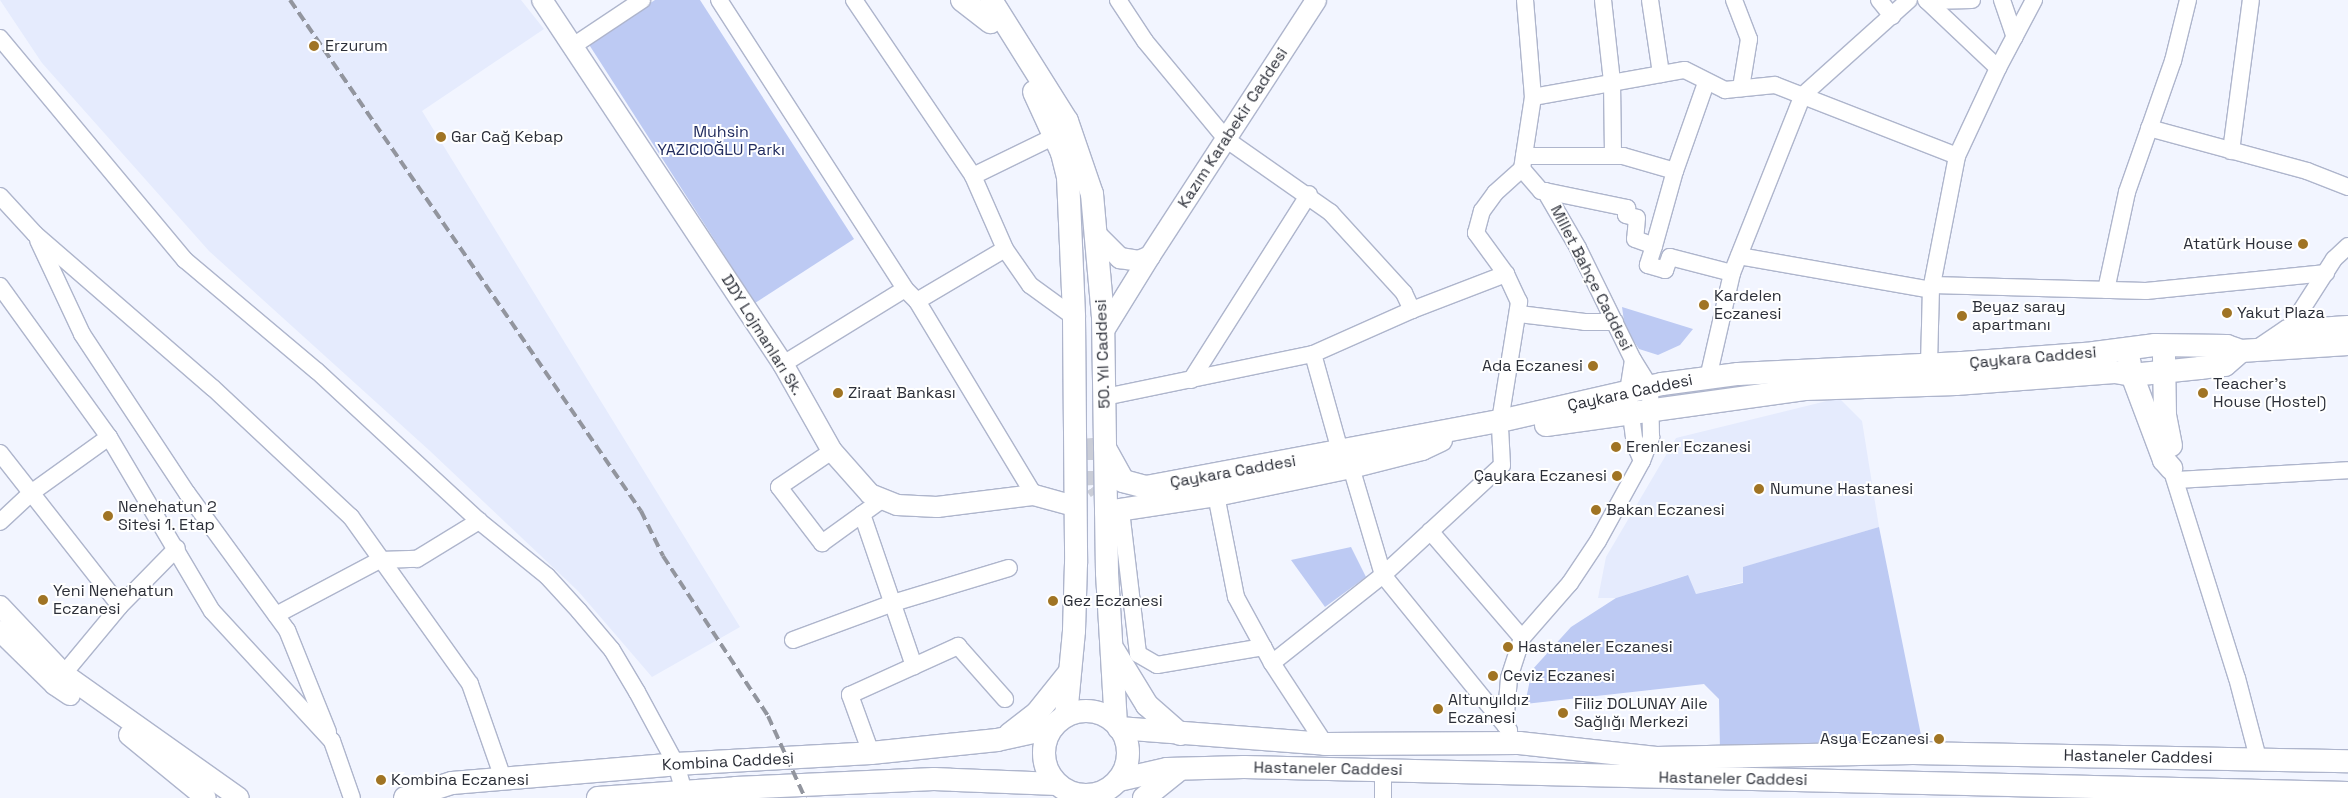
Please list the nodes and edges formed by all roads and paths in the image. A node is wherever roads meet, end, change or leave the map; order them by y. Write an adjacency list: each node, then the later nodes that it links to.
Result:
1 (542, 0): 25 (street, DDY Lojmanları Sk.)
2 (642, 0): 25 (street)
3 (719, 0): 59 (street)
4 (854, 0): 41 (street)
5 (962, 0): 21 (main road, 50. Yıl Caddesi)
6 (976, 0): 21 (main road, 50. Yıl Caddesi)
7 (1316, 0): 35 (street, Kazım Karabekir Caddesi)
8 (1525, 0): 32 (street)
9 (1603, 0): 28 (street)
10 (1650, 0): 27 (street)
11 (1734, 0): 30 (street)
12 (1879, 0): 22 (street)
13 (1909, 0): 22 (street)
14 (1926, 0): 15 (street); 26 (street)
15 (1972, 0)
16 (2002, 0): 23 (street)
17 (2034, 0): 23 (street)
18 (2188, 0): 33 (street)
19 (2251, 0): 36 (street)
20 (1125, 2): 35 (street)
21 (993, 8): 34 (main road, 50. Yıl Caddesi); 48 (main road, 50. Yıl Caddesi)
22 (1892, 16): 31 (street)
23 (2016, 37): 26 (street)
24 (0, 38): 102 (street)
25 (573, 46): 76 (street, DDY Lojmanları Sk.)
26 (1998, 68): 38 (street)
27 (1661, 74): 28 (street); 29 (street)
28 (1612, 82): 32 (street); 37 (street)
29 (1706, 83): 30 (street); 40 (street)
30 (1741, 88): 31 (street)
31 (1803, 94): 38 (street); 53 (street)
32 (1533, 97): 39 (street)
33 (2149, 128): 36 (street); 60 (street)
34 (1055, 136): 41 (street); 42 (main road, 50. Yıl Caddesi)
35 (1226, 140): 45 (street); 52 (street, Kazım Karabekir Caddesi)
36 (2231, 151): 43 (street)
37 (1613, 156): 39 (street); 40 (street)
38 (1957, 156): 58 (street)
39 (1523, 162): 44 (street, Millet Bahçe Caddesi); 56 (street)
40 (1675, 171): 49 (street)
41 (973, 176): 51 (street)
42 (1068, 177): 64 (main road, 50. Yıl Caddesi); 88 (main road, Çaykara Caddesi)
43 (2348, 187)
44 (1545, 191): 49 (street); 65 (street, Millet Bahçe Caddesi)
45 (1309, 194): 62 (street); 81 (street)
46 (0, 196): 47 (street)
47 (35, 234): 106 (street); 112 (street)
48 (1098, 235): 52 (street); 68 (main road, 50. Yıl Caddesi)
49 (1654, 246): 54 (street)
50 (2348, 246): 55 (street)
51 (1005, 248): 61 (street); 64 (street)
52 (1150, 256): 68 (street, Kazım Karabekir Caddesi)
53 (1739, 256): 54 (street); 58 (street)
54 (1732, 273): 80 (street)
55 (2326, 273): 60 (street); 67 (street)
56 (1506, 274): 62 (street); 63 (street)
57 (0, 286): 86 (street)
58 (1932, 288): 60 (street); 77 (street)
59 (906, 289): 61 (street); 76 (street)
60 (2106, 290)
61 (917, 301): 96 (street)
62 (1412, 310): 73 (street)
63 (1519, 314): 65 (street); 85 (street)
64 (1074, 318): 99 (main road, 50. Yıl Caddesi)
65 (1616, 322): 75 (street, Millet Bahçe Caddesi)
66 (2348, 327): 67 (main road)
67 (2288, 331): 72 (main road)
68 (1103, 332): 82 (main road, 50. Yıl Caddesi)
69 (2163, 344): 71 (main road, Çaykara Caddesi); 72 (main road, Çaykara Caddesi); 78 (main road)
70 (2348, 344): 72 (main road, Çaykara Caddesi)
71 (2127, 348): 77 (main road, Çaykara Caddesi); 79 (main road)
72 (2251, 350): 74 (main road); 78 (main road, Çaykara Caddesi)
73 (1313, 354): 81 (street); 91 (street)
74 (2348, 358)
75 (1633, 360): 83 (street, Millet Bahçe Caddesi); 84 (street)
76 (783, 364): 89 (street, DDY Lojmanları Sk.)
77 (1929, 364): 80 (main road, Çaykara Caddesi)
78 (2165, 371): 79 (main road, Çaykara Caddesi); 94 (main road)
79 (2132, 375): 83 (main road, Çaykara Caddesi); 94 (main road)
80 (1708, 378): 83 (main road, Çaykara Caddesi)
81 (1191, 380): 82 (street)
82 (1105, 397): 88 (main road, 50. Yıl Caddesi)
83 (1651, 398): 84 (main road, Çaykara Caddesi); 92 (street)
84 (1629, 402): 85 (main road, Çaykara Caddesi); 92 (street)
85 (1500, 427): 87 (main road, Çaykara Caddesi); 91 (main road, Çaykara Caddesi); 104 (street)
86 (108, 437): 95 (street); 105 (street)
87 (1441, 440): 91 (main road); 100 (main road, Çaykara Caddesi)
88 (1099, 443): 91 (main road, Çaykara Caddesi); 100 (main road, 50. Yıl Caddesi)
89 (832, 451): 98 (street, DDY Lojmanları Sk.); 101 (street)
90 (0, 453): 95 (street)
91 (1346, 459): 97 (main road); 108 (street)
92 (1642, 461): 114 (street)
93 (2348, 470): 94 (street)
94 (2174, 474): 132 (street)
95 (31, 493): 103 (street); 111 (street)
96 (1034, 495): 98 (street, DDY Lojmanları Sk.); 99 (street, DDY Lojmanları Sk.)
97 (1216, 495): 100 (main road); 116 (street)
98 (883, 499): 101 (street)
99 (1074, 506): 120 (main road, 50. Yıl Caddesi)
100 (1121, 507): 116 (street); 117 (main road, 50. Yıl Caddesi)
101 (862, 514): 109 (street)
102 (479, 521): 106 (street); 134 (street)
103 (0, 522)
104 (1430, 531): 108 (street); 114 (street)
105 (177, 548): 111 (street); 128 (street)
106 (380, 560): 112 (street); 137 (street)
107 (1010, 568): 109 (street)
108 (1383, 575): 118 (street); 124 (street)
109 (892, 603): 115 (street); 119 (street)
110 (0, 606): 121 (street)
111 (120, 606): 121 (street)
112 (276, 615): 128 (street)
113 (0, 631): 121 (street)
114 (1522, 638): 124 (street)
115 (793, 640)
116 (1263, 647): 118 (street)
117 (1113, 650): 125 (main road, 50. Yıl Caddesi); 126 (main road)
118 (1272, 663): 129 (street)
119 (914, 666): 122 (street); 131 (street)
120 (1070, 670): 123 (main road, 50. Yıl Caddesi); 127 (main road)
121 (59, 679): 143 (street); 144 (street)
122 (1006, 698)
123 (1059, 722): 125 (main road); 127 (main road, Kombina Caddesi); 139 (main road)
124 (1506, 725): 130 (street)
125 (1117, 726): 126 (main road, Hastaneler Caddesi); 138 (main road)
126 (1180, 734): 129 (main road, Hastaneler Caddesi)
127 (1005, 738): 131 (main road, Kombina Caddesi)
128 (332, 741): 145 (street)
129 (1325, 744): 130 (main road, Hastaneler Caddesi)
130 (1519, 744): 132 (main road, Hastaneler Caddesi)
131 (871, 753): 134 (main road, Kombina Caddesi)
132 (2258, 758): 133 (main road, Hastaneler Caddesi)
133 (2348, 761)
134 (676, 764): 137 (main road, Kombina Caddesi); 140 (street)
135 (1181, 768): 136 (main road, Hastaneler Caddesi); 138 (main road, Hastaneler Caddesi); 148 (main road)
136 (1383, 770): 141 (main road, Hastaneler Caddesi); 149 (street)
137 (503, 778): 146 (main road, Kombina Caddesi)
138 (1114, 788): 139 (main road)
139 (1060, 790): 140 (main road, Kombina Caddesi)
140 (684, 792): 147 (main road, Kombina Caddesi)
141 (2272, 793): 142 (main road, Hastaneler Caddesi)
142 (2348, 793)
143 (206, 798)
144 (239, 798)
145 (352, 798)
146 (405, 798)
147 (598, 798)
148 (1144, 798)
149 (1383, 798)

